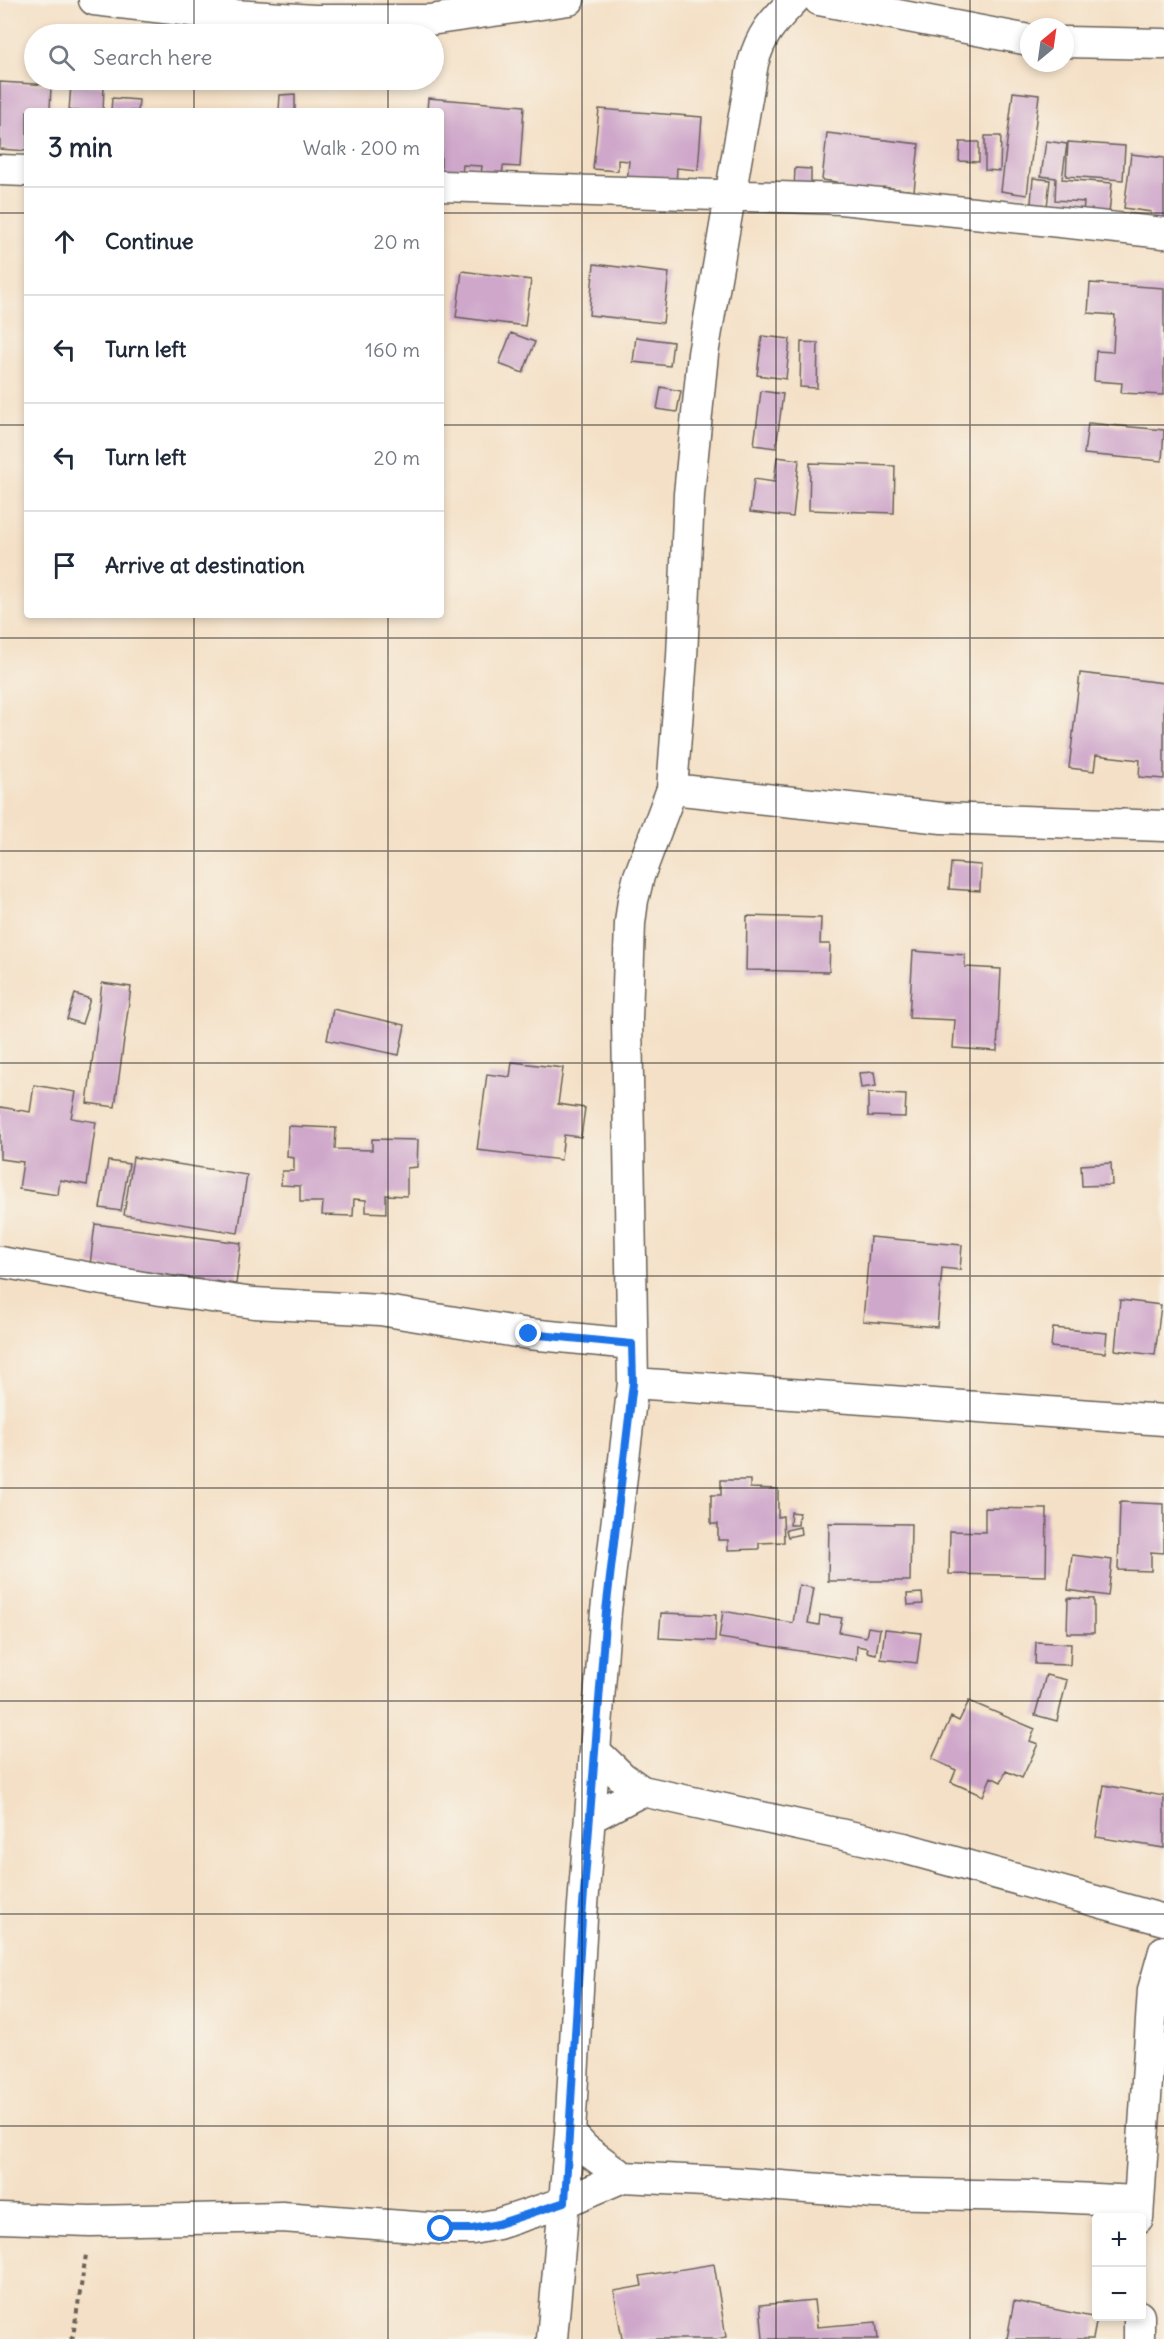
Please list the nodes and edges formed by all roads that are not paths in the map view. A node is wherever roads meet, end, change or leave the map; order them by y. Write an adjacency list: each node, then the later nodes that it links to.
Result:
1 (94, 0): 5 (street)
2 (569, 0): 5 (street)
3 (794, 0): 12 (street)
4 (819, 0): 6 (street)
5 (455, 8)
6 (1020, 38)
7 (1074, 42): 8 (street)
8 (1164, 44)
9 (0, 170): 10 (street)
10 (24, 171)
11 (444, 186): 12 (street)
12 (731, 196): 13 (street); 14 (street)
13 (1164, 233)
14 (672, 789): 15 (street); 17 (street)
15 (1164, 826)
16 (0, 1262): 17 (street)
17 (632, 1344): 18 (street)
18 (633, 1383): 19 (street); 20 (street)
19 (1164, 1420)
20 (596, 1752): 21 (street); 22 (street)
21 (642, 1791): 22 (street); 23 (street)
22 (590, 1818): 25 (street)
23 (1164, 1920)
24 (1164, 1951): 28 (street)
25 (570, 2133): 26 (street); 27 (street)
26 (623, 2177): 27 (street); 28 (street)
27 (565, 2202): 29 (street); 31 (street)
28 (1138, 2209)
29 (0, 2218)
30 (1139, 2321): 32 (street)
31 (552, 2339)
32 (1139, 2339)

